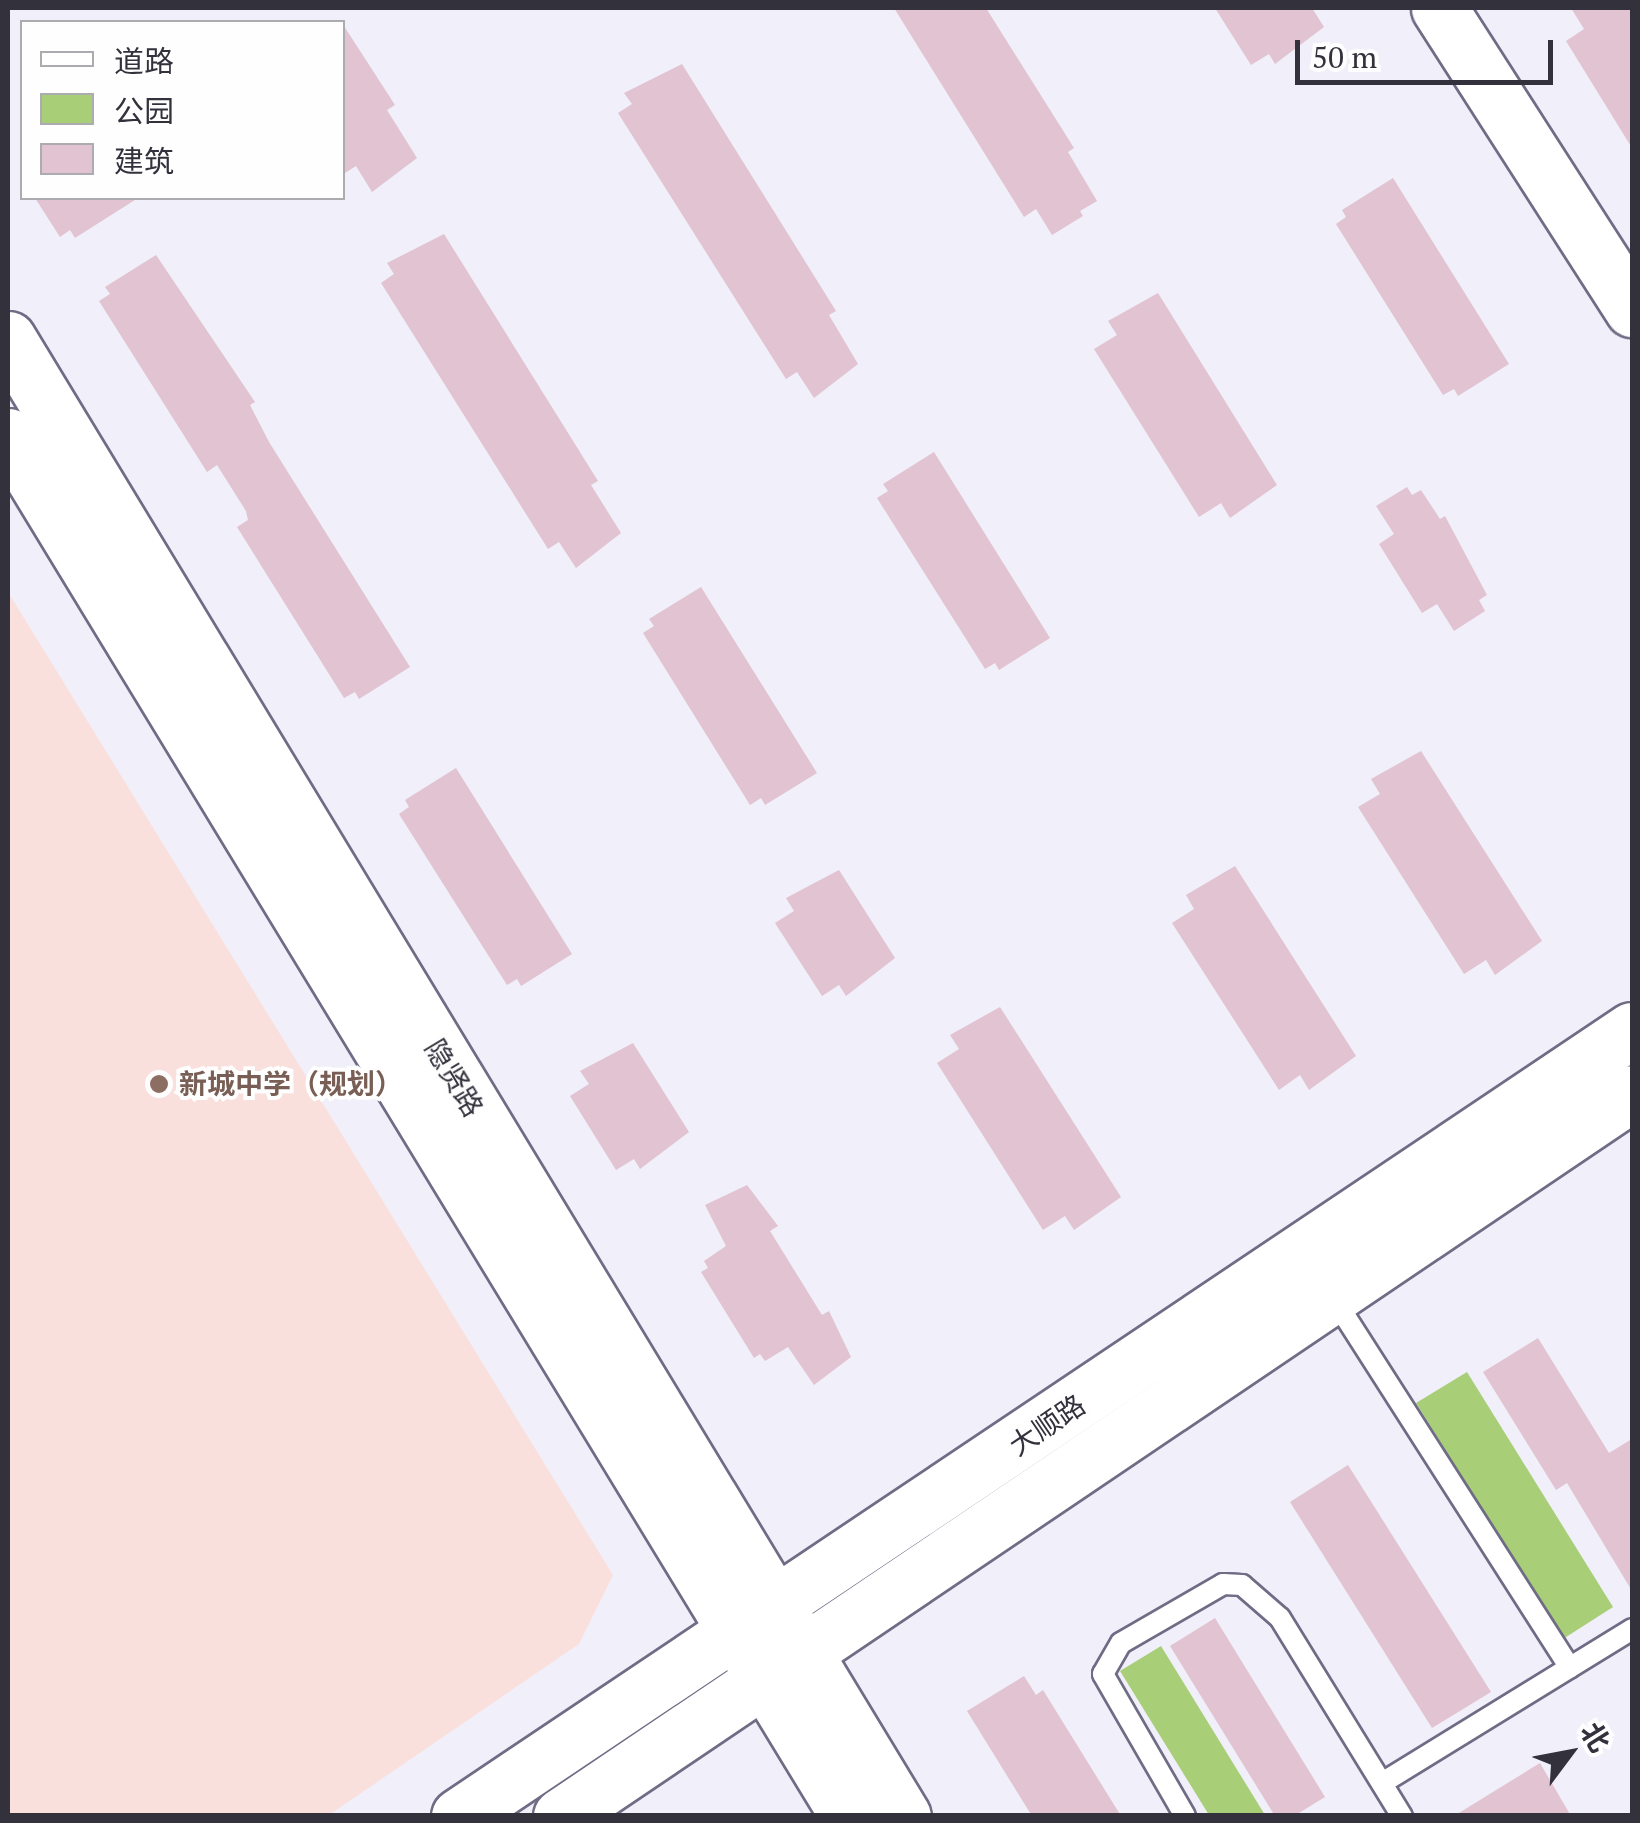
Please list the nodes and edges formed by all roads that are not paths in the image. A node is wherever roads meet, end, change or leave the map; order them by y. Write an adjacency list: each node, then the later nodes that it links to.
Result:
1 (1439, 8): 2 (street)
2 (1632, 309)
3 (8, 339): 8 (street, 隐贤路)
4 (8, 436): 8 (street, 隐贤路)
5 (1632, 1030): 8 (street, 大顺路)
6 (1632, 1093): 10 (street, 大顺路)
7 (1343, 1313): 11 (lane)
8 (754, 1620): 10 (street, 隐贤路); 13 (street, 大顺路)
9 (1632, 1629): 11 (lane)
10 (784, 1668): 14 (street, 大顺路); 15 (street, 隐贤路); 16 (street, 隐贤路)
11 (1570, 1668): 12 (lane)
12 (1382, 1783): 17 (lane); 18 (lane)
13 (459, 1816)
14 (561, 1816)
15 (848, 1816)
16 (904, 1816)
17 (1185, 1816)
18 (1402, 1816)

